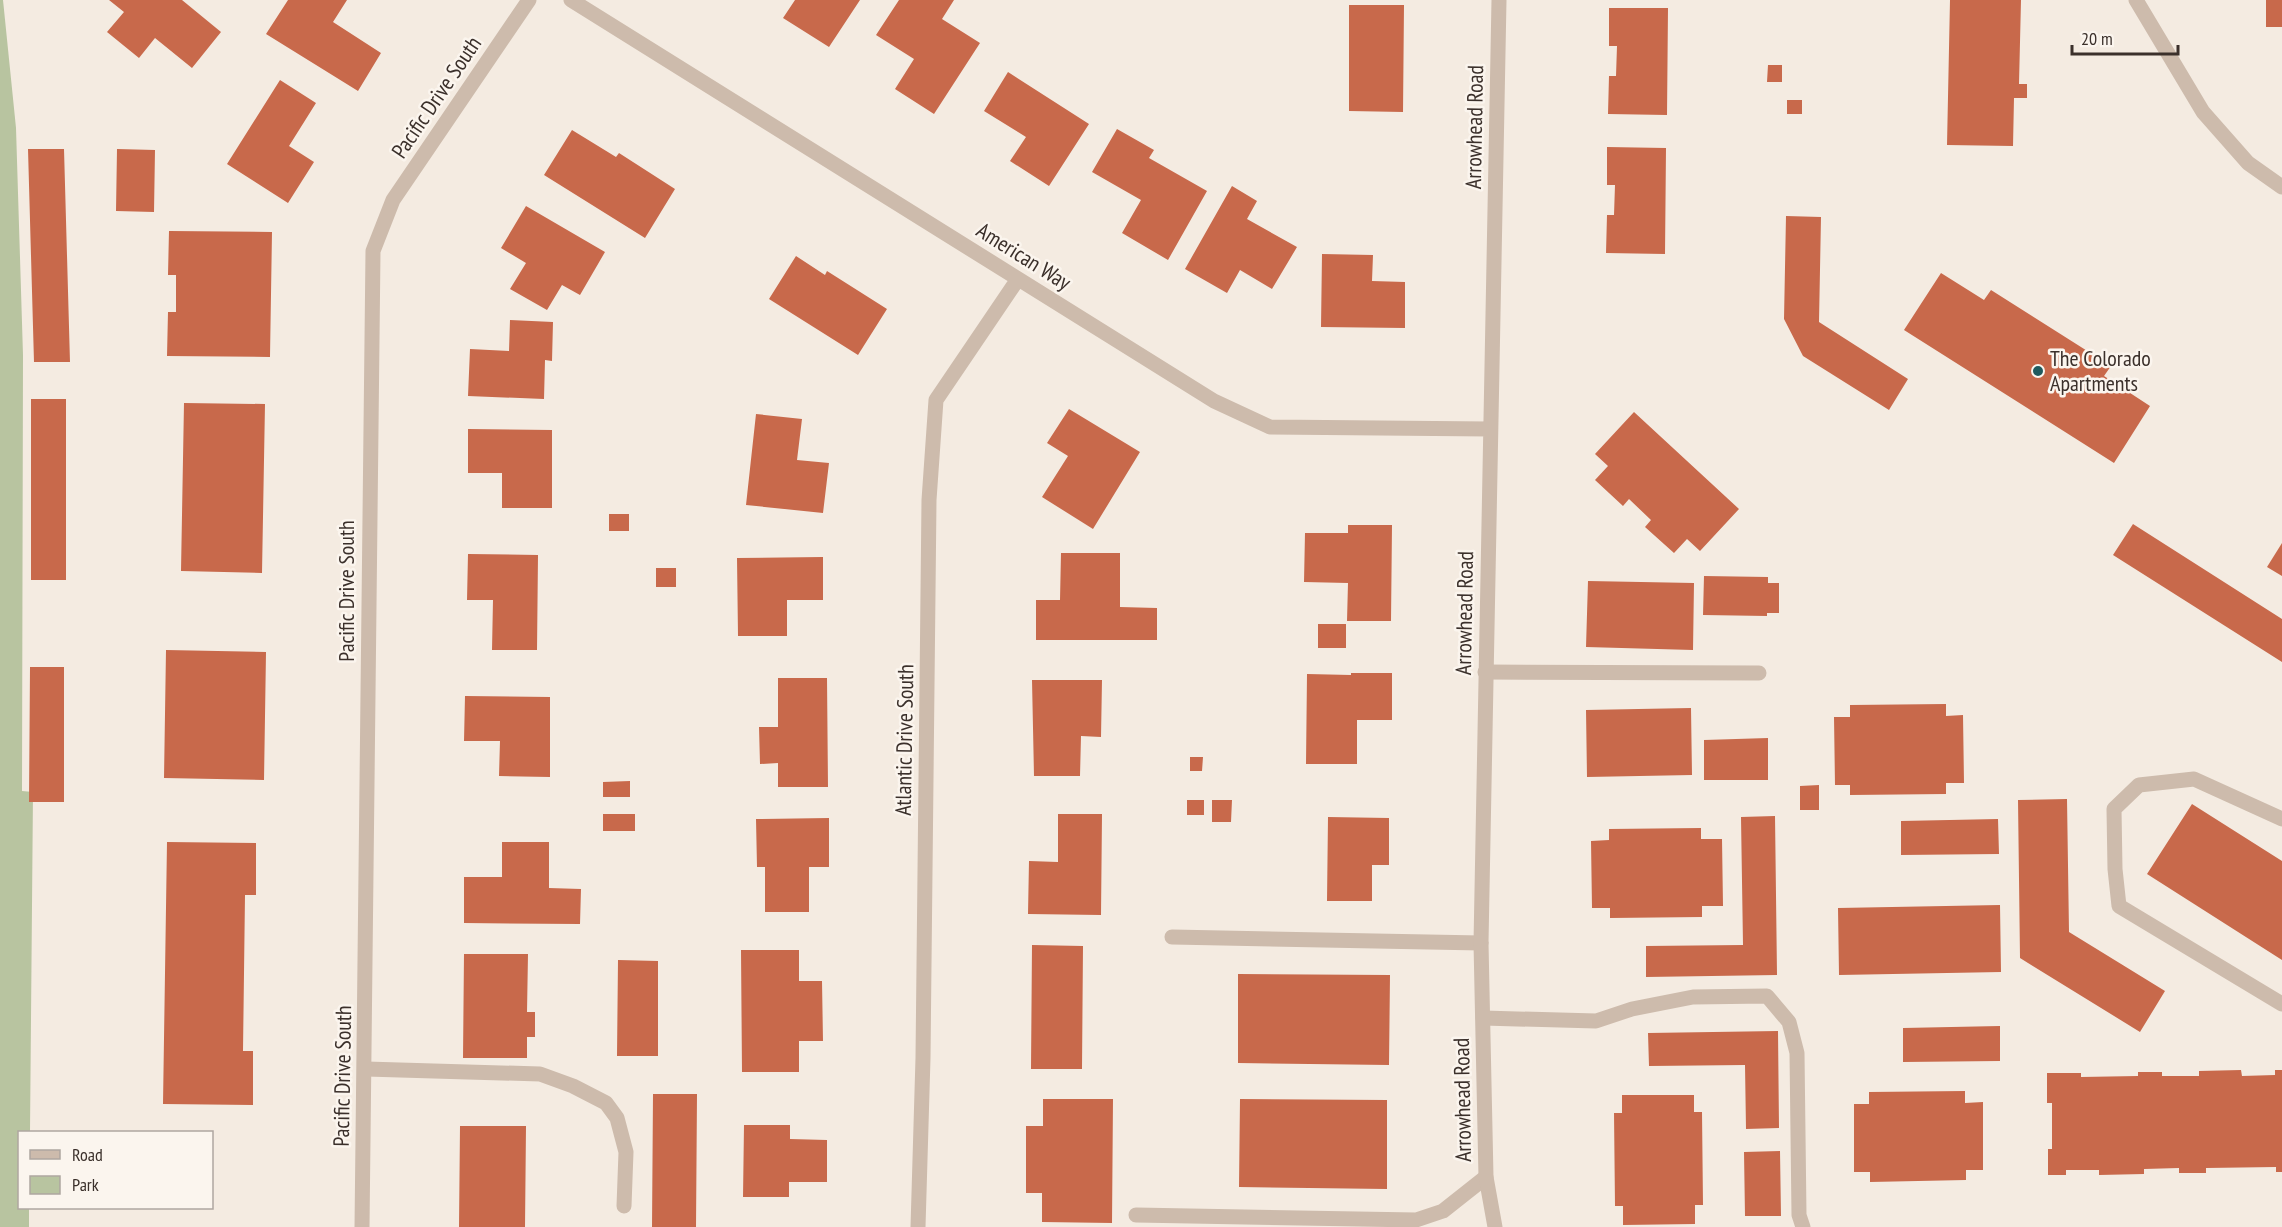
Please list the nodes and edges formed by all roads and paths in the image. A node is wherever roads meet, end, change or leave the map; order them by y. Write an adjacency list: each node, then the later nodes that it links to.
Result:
1 (529, 0): 15 (street, Pacific Drive South)
2 (571, 0): 6 (street, American Way)
3 (1499, 0): 7 (street, Arrowhead Road)
4 (2136, 0): 5 (street)
5 (2282, 187)
6 (1018, 279): 7 (street, American Way); 20 (street, Atlantic Drive South)
7 (1489, 429): 8 (street, Arrowhead Road)
8 (1485, 672): 9 (street); 12 (street, Arrowhead Road)
9 (1759, 673)
10 (2282, 819): 13 (street)
11 (1172, 937): 12 (street)
12 (1481, 943): 14 (street, Arrowhead Road)
13 (2282, 1004)
14 (1482, 1018): 16 (street, Arrowhead Road); 22 (street)
15 (366, 1069): 17 (street); 19 (street, Pacific Drive South)
16 (1486, 1178): 18 (street); 21 (street, Arrowhead Road)
17 (624, 1206)
18 (1136, 1215)
19 (362, 1227)
20 (918, 1227)
21 (1495, 1227)
22 (1803, 1227)

